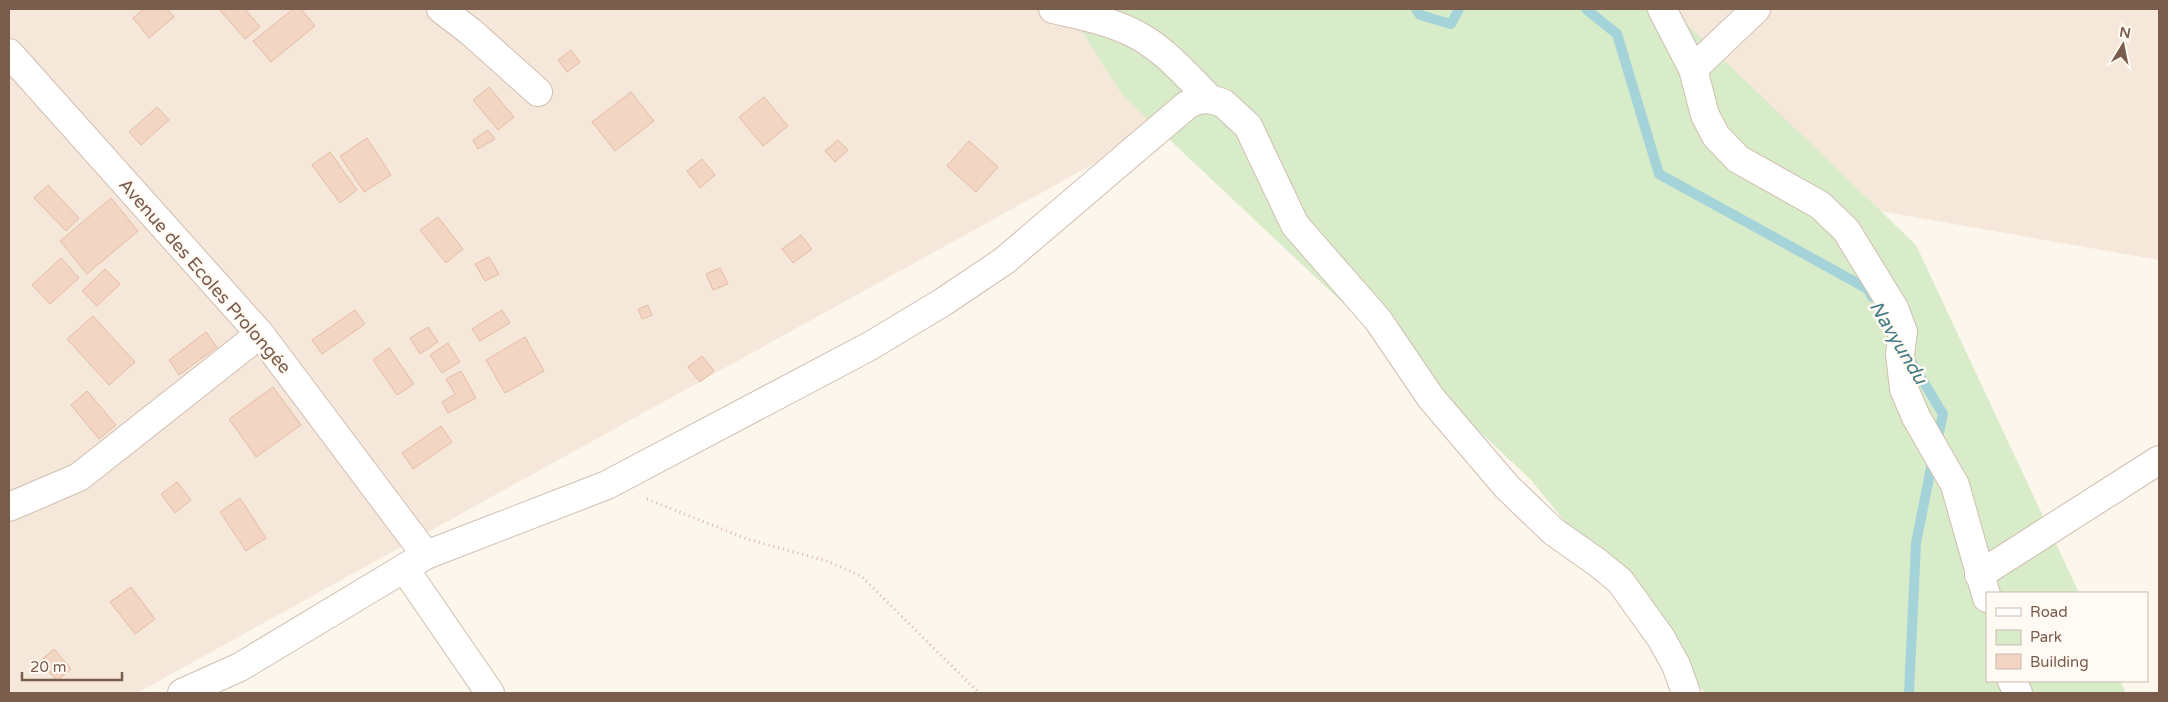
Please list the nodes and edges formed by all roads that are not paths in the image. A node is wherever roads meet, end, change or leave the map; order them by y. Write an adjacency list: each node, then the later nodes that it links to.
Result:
1 (441, 9): 7 (street)
2 (1053, 9): 8 (street)
3 (1662, 9): 6 (street)
4 (1756, 9): 6 (street)
5 (9, 53): 9 (street, Avenue des Ecoles Prolongée)
6 (1693, 69): 13 (street)
7 (538, 92)
8 (1210, 99): 12 (street); 16 (street)
9 (260, 334): 11 (street); 12 (street, Avenue des Ecoles Prolongée)
10 (2159, 460): 13 (street)
11 (9, 507)
12 (415, 562): 14 (street); 15 (street, Avenue des Ecoles Prolongée)
13 (1983, 587)
14 (182, 693)
15 (490, 693)
16 (1686, 693)

